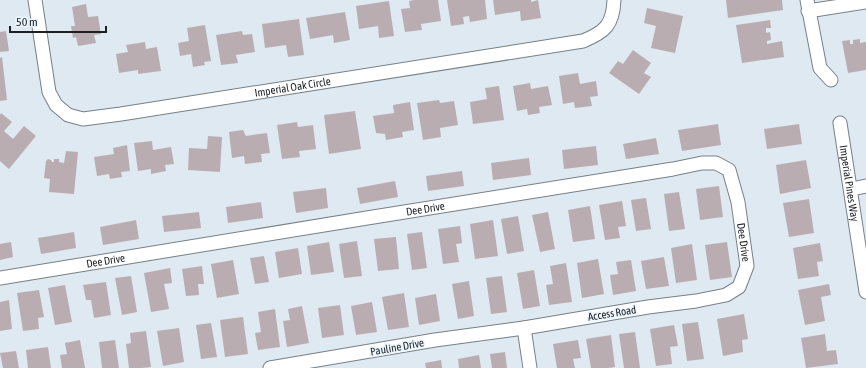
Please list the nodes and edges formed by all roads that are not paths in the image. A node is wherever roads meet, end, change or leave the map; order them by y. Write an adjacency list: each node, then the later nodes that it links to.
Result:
1 (35, 0): 2 (street, Imperial Oak Circle)
2 (614, 0)
3 (866, 2): 4 (street)
4 (808, 5): 5 (street)
5 (831, 80)
6 (840, 122): 8 (street, Imperial Pines Way)
7 (866, 186): 8 (street)
8 (851, 189): 11 (street, Imperial Pines Way)
9 (0, 278): 10 (street, Dee Drive)
10 (739, 287): 12 (street, Access Road)
11 (866, 292)
12 (524, 328): 13 (street, Pauline Drive); 14 (street)
13 (270, 368)
14 (530, 368)

